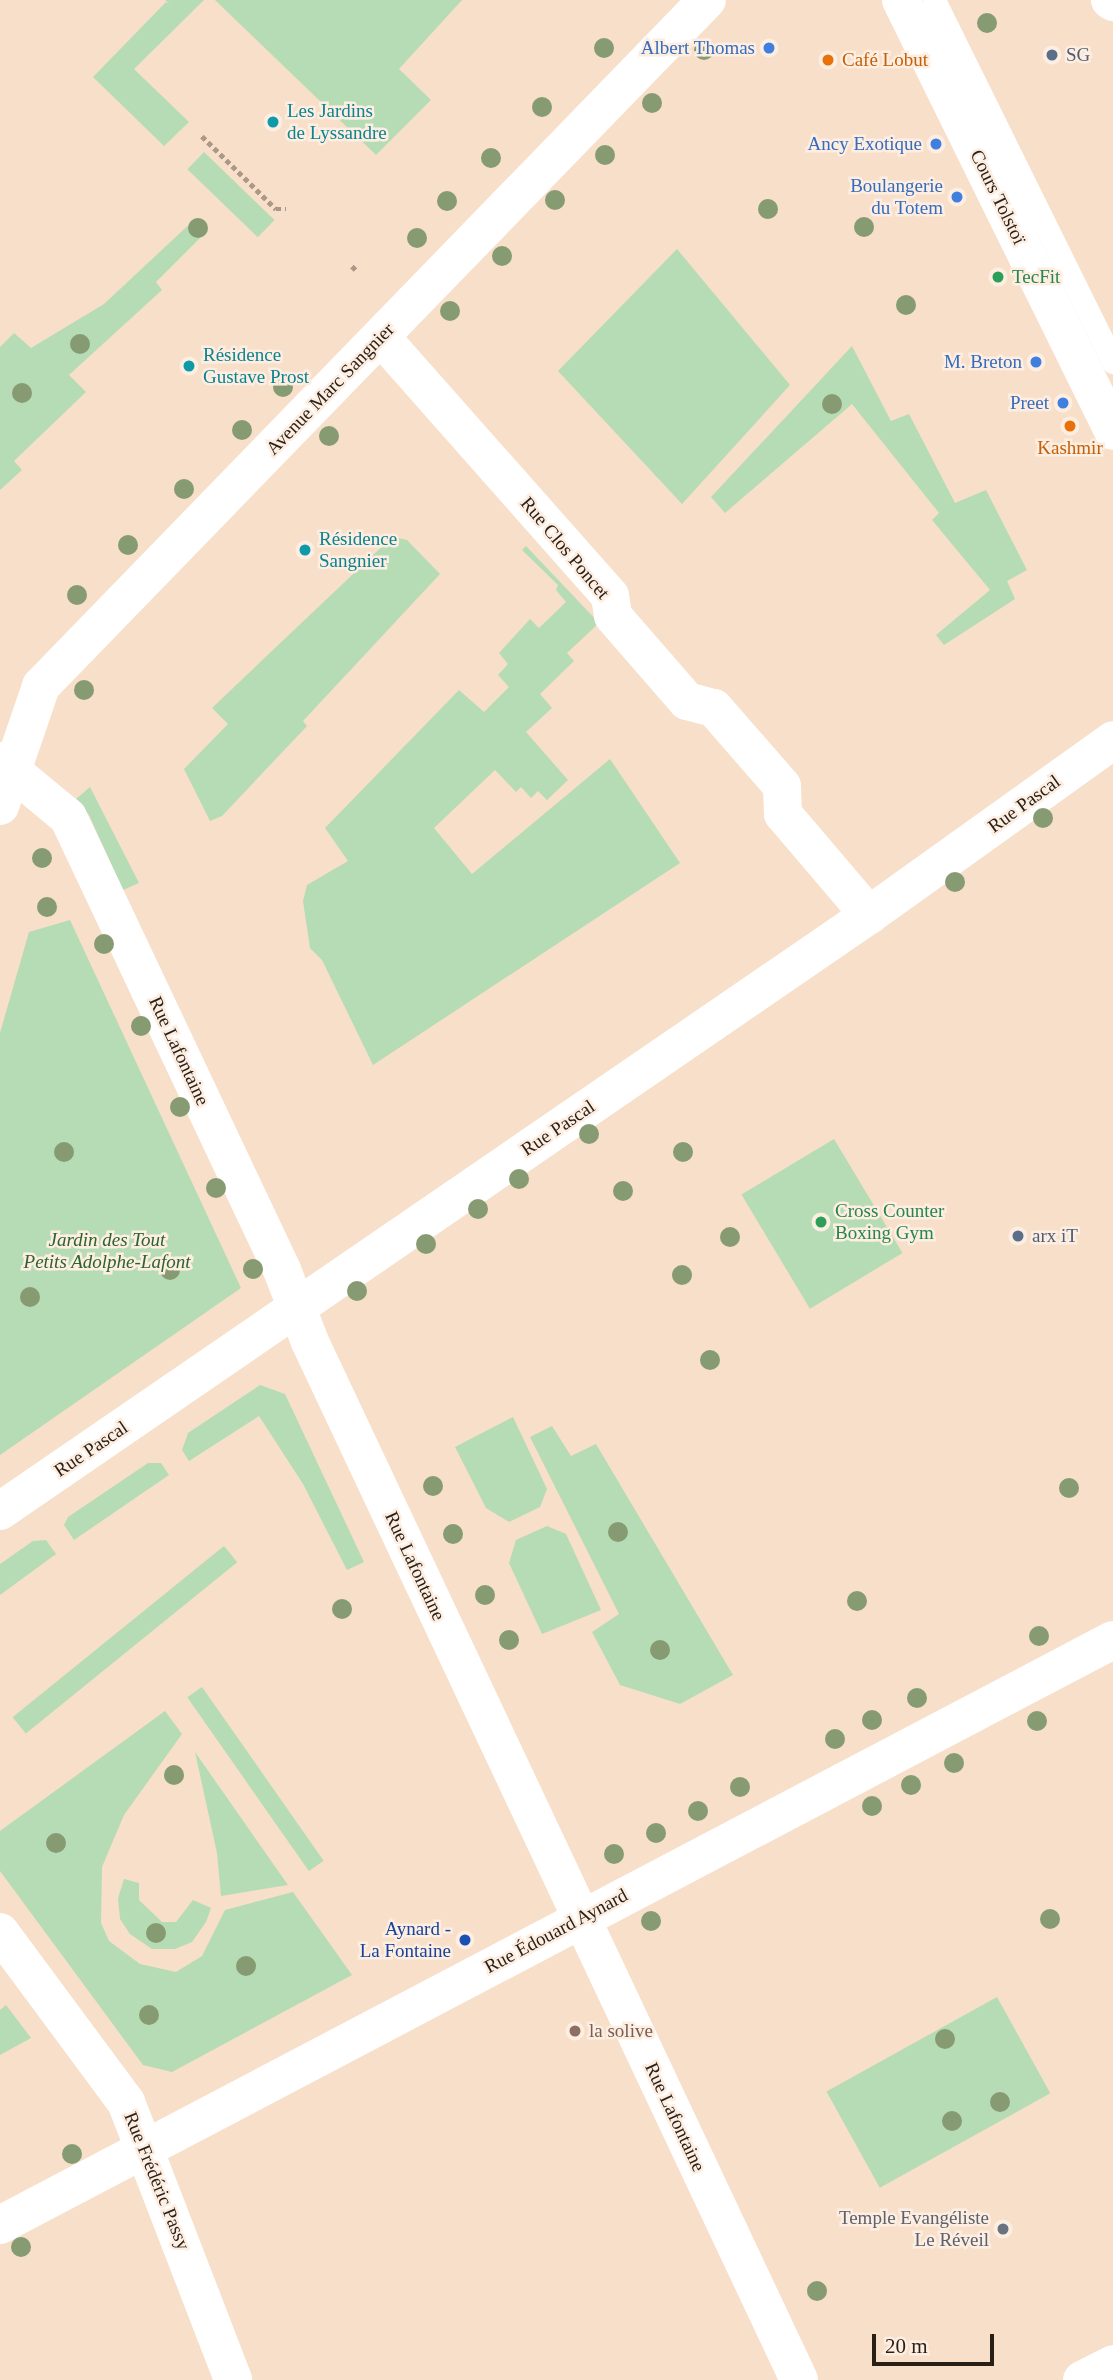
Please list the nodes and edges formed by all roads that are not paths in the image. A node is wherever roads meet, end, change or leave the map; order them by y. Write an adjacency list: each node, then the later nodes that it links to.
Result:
1 (707, 0): 4 (street, Avenue Marc Sangnier)
2 (901, 0): 6 (street, Cours Tolstoï)
3 (934, 0): 5 (lane, Cours Tolstoï)
4 (381, 337): 8 (street, Avenue Marc Sangnier); 10 (street, Rue Clos Poncet)
5 (1113, 362)
6 (1113, 431)
7 (1113, 740): 10 (street, Rue Pascal)
8 (6, 765): 9 (street, Avenue Marc Sangnier); 11 (street, Rue Lafontaine)
9 (0, 806)
10 (869, 915): 11 (street, Rue Pascal)
11 (297, 1308): 12 (street, Rue Pascal); 14 (street, Rue Lafontaine)
12 (0, 1511)
13 (1113, 1640): 14 (street, Rue Édouard Aynard)
14 (580, 1916): 16 (street, Rue Édouard Aynard); 20 (street, Rue Lafontaine)
15 (0, 1932): 16 (street, Rue Frédéric Passy)
16 (146, 2147): 17 (street, Rue Édouard Aynard); 19 (street, Rue Frédéric Passy)
17 (0, 2224)
18 (1113, 2364): 21 (street)
19 (233, 2380)
20 (799, 2380)
21 (1082, 2380)

